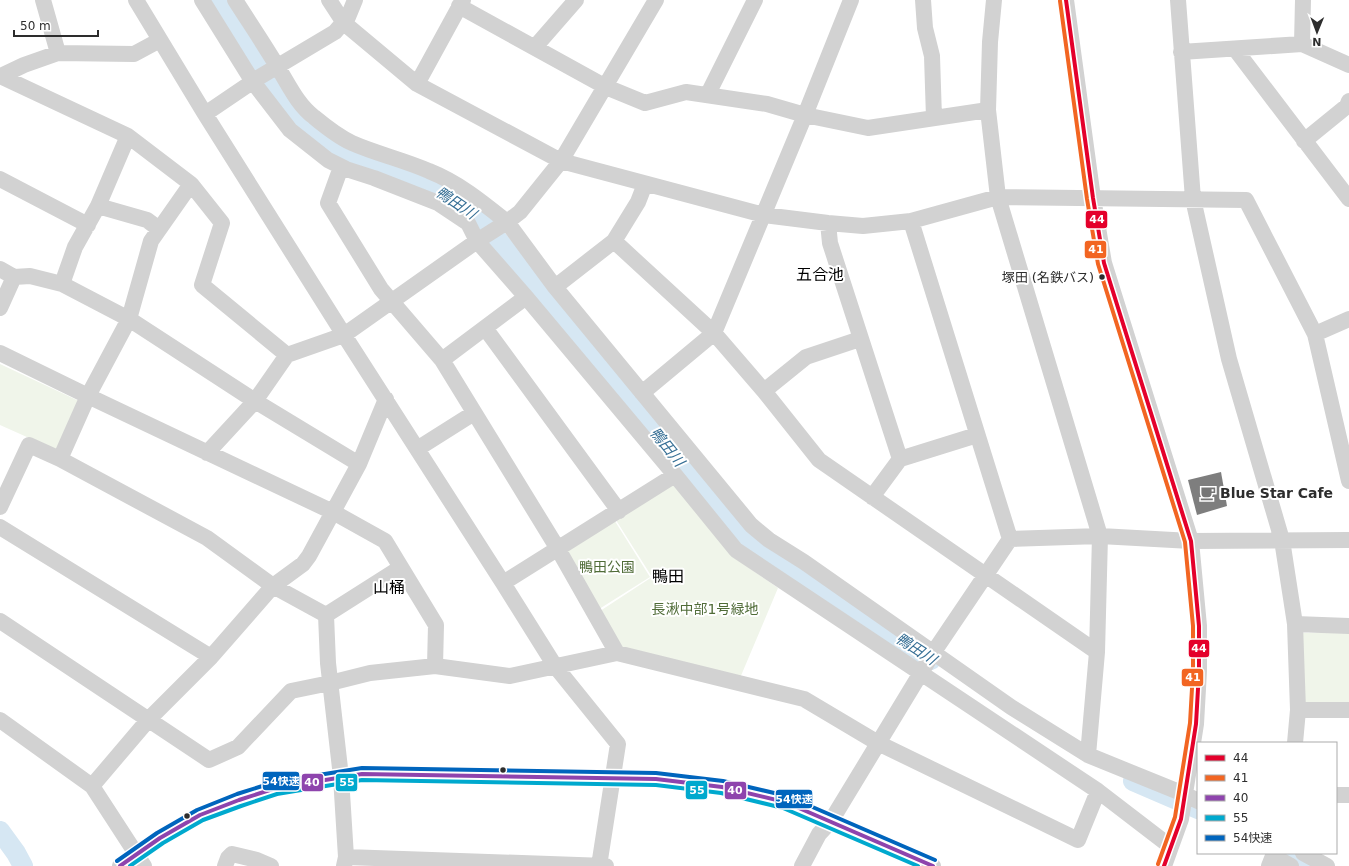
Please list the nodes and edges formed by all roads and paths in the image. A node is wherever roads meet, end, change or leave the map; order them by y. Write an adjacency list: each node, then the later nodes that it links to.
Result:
1 (43, 0): 23 (street)
2 (136, 0): 18 (street)
3 (202, 0): 27 (street)
4 (235, 0): 25 (street)
5 (328, 0): 17 (street)
6 (355, 0): 17 (street)
7 (576, 0): 20 (street)
8 (656, 0): 29 (street)
9 (755, 0): 30 (street)
10 (851, 0): 34 (street)
11 (923, 0): 35 (street)
12 (994, 0): 32 (street)
13 (1066, 0): 45 (street)
14 (1178, 0): 22 (street)
15 (1303, 0): 19 (street)
16 (461, 3): 20 (street); 28 (street)
17 (344, 23): 25 (street); 28 (street)
18 (160, 40): 23 (street); 33 (street)
19 (1302, 44): 21 (street); 24 (street)
20 (535, 47): 29 (street)
21 (1235, 49): 22 (street); 37 (street)
22 (1181, 52): 46 (street)
23 (58, 53): 26 (street)
24 (1349, 65)
25 (275, 68): 27 (street); 49 (street)
26 (0, 76): 36 (street)
27 (256, 80): 33 (street); 39 (street)
28 (417, 84): 38 (street)
29 (606, 87): 30 (street); 38 (street)
30 (708, 94): 34 (street)
31 (1349, 101): 37 (street)
32 (988, 110): 35 (street); 44 (street)
33 (205, 114): 67 (street)
34 (805, 115): 35 (street); 48 (street)
35 (934, 118)
36 (128, 136): 41 (street); 47 (street)
37 (1304, 141): 43 (street)
38 (561, 161): 42 (street); 49 (street)
39 (341, 167): 54 (street); 60 (street)
40 (0, 179): 52 (street)
41 (190, 184): 53 (street); 70 (street)
42 (645, 184): 48 (street); 55 (street)
43 (1346, 191)
44 (998, 197): 45 (street); 50 (street); 91 (street)
45 (1093, 198): 46 (street); 95 (street)
46 (1193, 199): 66 (street); 93 (street)
47 (98, 206): 52 (street); 53 (street)
48 (764, 215): 51 (street); 65 (street)
49 (507, 222): 54 (street); 58 (street)
50 (911, 222): 51 (street); 78 (street)
51 (828, 223): 68 (street)
52 (88, 225): 57 (street)
53 (159, 229): 62 (street)
54 (477, 241): 59 (street); 60 (street)
55 (614, 241): 58 (street); 65 (street)
56 (7, 273): 57 (street); 61 (street)
57 (62, 284): 62 (street)
58 (556, 288): 73 (street)
59 (526, 297): 64 (street); 84 (street)
60 (393, 301): 67 (street); 71 (street)
61 (0, 308)
62 (129, 319): 74 (street); 76 (street)
63 (1349, 320): 66 (street)
64 (485, 328): 71 (street); 88 (street)
65 (714, 333): 72 (street); 73 (street)
66 (1315, 334): 85 (street)
67 (344, 335): 70 (street); 75 (street)
68 (860, 339): 72 (street); 82 (street)
69 (0, 353): 74 (street)
70 (288, 355): 76 (street)
71 (442, 360): 77 (street)
72 (764, 391): 86 (street)
73 (642, 393): 107 (street)
74 (88, 396): 80 (street); 81 (street)
75 (386, 399): 79 (street); 83 (street)
76 (255, 401): 80 (street); 83 (street)
77 (474, 413): 79 (street); 96 (street)
78 (976, 435): 82 (street); 92 (street)
79 (417, 449): 99 (street)
80 (207, 453): 89 (street)
81 (60, 459): 87 (street); 100 (street)
82 (900, 459): 86 (street)
83 (359, 464): 89 (street)
84 (675, 475): 88 (street); 111 (street)
85 (1349, 481)
86 (872, 497): 98 (street)
87 (0, 508)
88 (619, 511): 96 (street)
89 (334, 512): 97 (street); 100 (street)
90 (0, 527): 108 (street)
91 (1100, 536): 92 (street); 95 (street); 105 (street)
92 (1010, 539): 98 (street)
93 (1282, 540): 94 (street); 95 (street); 103 (street)
94 (1349, 540)
95 (1191, 541): 126 (street)
96 (558, 549): 99 (street); 106 (street)
97 (400, 568): 101 (street); 109 (street)
98 (986, 575): 105 (street); 107 (street)
99 (503, 582): 110 (street)
100 (273, 586): 101 (street); 108 (street)
101 (326, 615): 112 (street)
102 (0, 621): 115 (street)
103 (1295, 624): 104 (street); 113 (street)
104 (1349, 626)
105 (1096, 652): 119 (street)
106 (617, 653): 110 (street); 118 (street)
107 (933, 653): 111 (street); 119 (street)
108 (212, 657): 115 (street)
109 (436, 666): 110 (street); 112 (street)
110 (555, 666): 121 (street)
111 (921, 673): 118 (street); 123 (street)
112 (330, 683): 115 (street); 120 (street)
113 (1298, 710): 114 (street); 117 (street)
114 (1349, 710)
115 (149, 719): 122 (street)
116 (0, 720): 122 (street)
117 (1295, 742)
118 (878, 743): 123 (street); 127 (street)
119 (1088, 754): 126 (street)
120 (341, 777): 121 (street); 130 (street); 131 (street)
121 (613, 778): 127 (street); 136 (street)
122 (92, 786): 130 (street)
123 (1098, 791): 128 (street)
124 (1337, 795): 125 (street)
125 (1349, 795)
126 (1191, 797): 128 (street)
127 (831, 822): 137 (street); 138 (street)
128 (1171, 847): 139 (street)
129 (1305, 854): 142 (street)
130 (141, 860): 133 (street)
131 (345, 862): 132 (street)
132 (445, 864): 136 (street)
133 (120, 866)
134 (225, 866): 135 (street)
135 (271, 866)
136 (601, 866)
137 (802, 866)
138 (933, 866)
139 (1164, 866)
140 (1269, 866): 141 (street)
141 (1291, 866)
142 (1327, 866)

